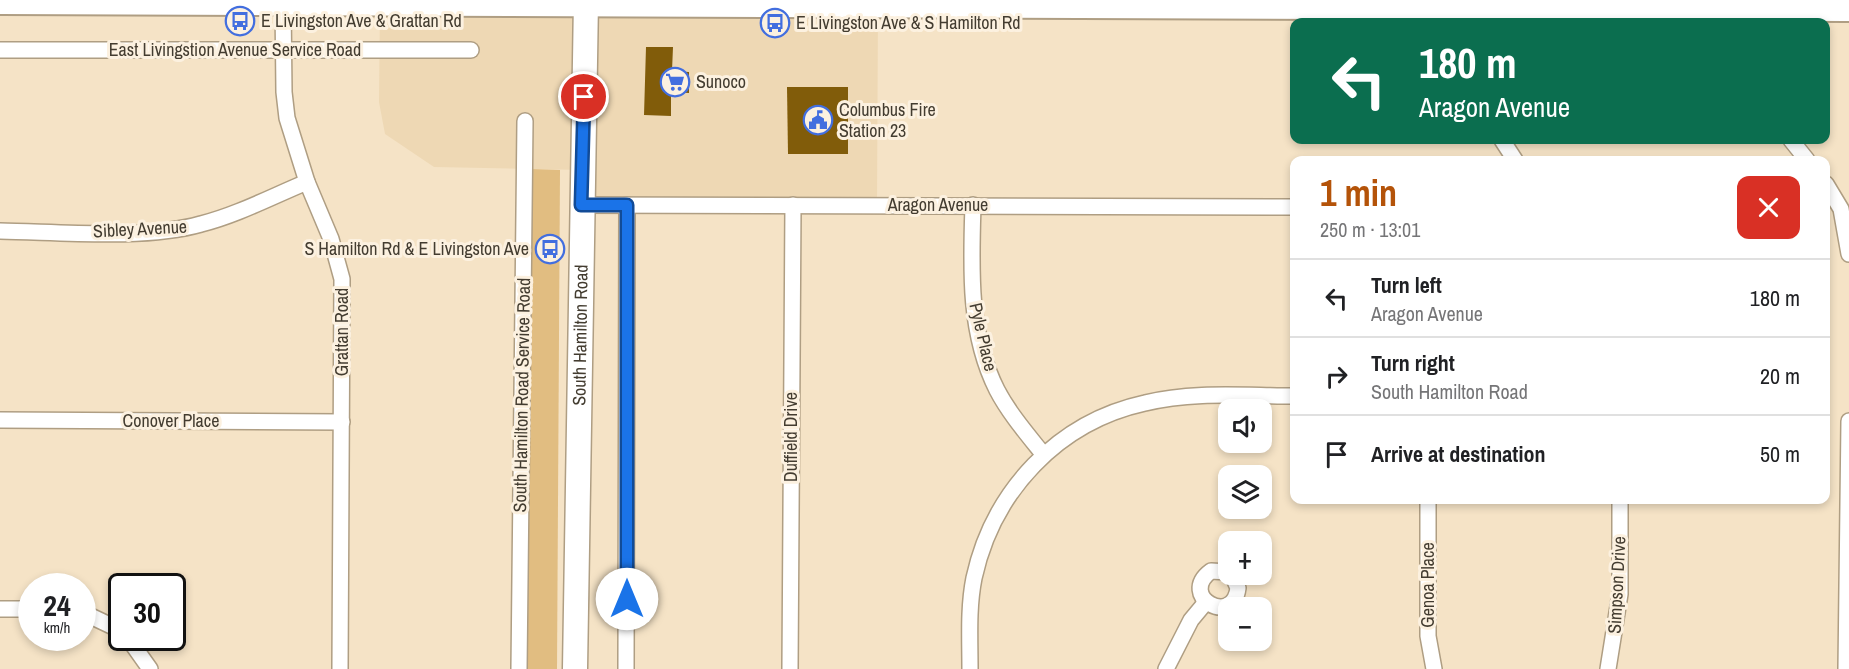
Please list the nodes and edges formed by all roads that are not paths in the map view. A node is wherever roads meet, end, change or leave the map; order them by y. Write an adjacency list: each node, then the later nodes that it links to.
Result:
1 (352, 2): 3 (main road); 4 (main road)
2 (0, 3): 4 (main road)
3 (586, 3): 6 (main road); 16 (main road, South Hamilton Road)
4 (283, 4): 10 (street, Grattan Road)
5 (1849, 10): 7 (main road)
6 (1481, 11): 7 (main road)
7 (1764, 11)
8 (0, 50): 10 (street, East Livingstion Avenue Service Road)
9 (471, 50): 10 (street, East Livingstion Avenue Service Road)
10 (283, 51): 14 (street, Grattan Road)
11 (525, 121): 40 (street, South Hamilton Road Service Road)
12 (1794, 144): 13 (street)
13 (1804, 156)
14 (307, 182): 22 (street, Sibley Avenue); 27 (street, Grattan Road)
15 (1830, 189): 21 (street)
16 (581, 205): 17 (street, Aragon Avenue); 41 (main road, South Hamilton Road)
17 (627, 205): 18 (street, Aragon Avenue); 42 (street)
18 (793, 205): 19 (street, Aragon Avenue); 43 (street, Duffield Drive)
19 (972, 205): 20 (street, Aragon Avenue); 28 (street, Pyle Place)
20 (1290, 207)
21 (1845, 209): 23 (street)
22 (0, 231)
23 (1849, 254)
24 (1290, 396): 28 (street)
25 (0, 420): 27 (street, Conover Place)
26 (1849, 421): 32 (street)
27 (342, 422): 39 (street, Grattan Road)
28 (1043, 454): 44 (street)
29 (1428, 504): 46 (street, Genoa Place)
30 (1620, 504): 47 (street, Simpson Drive)
31 (1218, 569): 34 (street)
32 (1849, 581): 48 (street)
33 (1236, 585): 34 (street)
34 (1206, 602): 45 (street)
35 (0, 609): 36 (street)
36 (18, 609)
37 (137, 651): 38 (street)
38 (150, 669)
39 (340, 669)
40 (519, 669)
41 (575, 669)
42 (626, 669)
43 (790, 669)
44 (969, 669)
45 (1166, 669)
46 (1434, 669)
47 (1608, 669)
48 (1846, 669)

